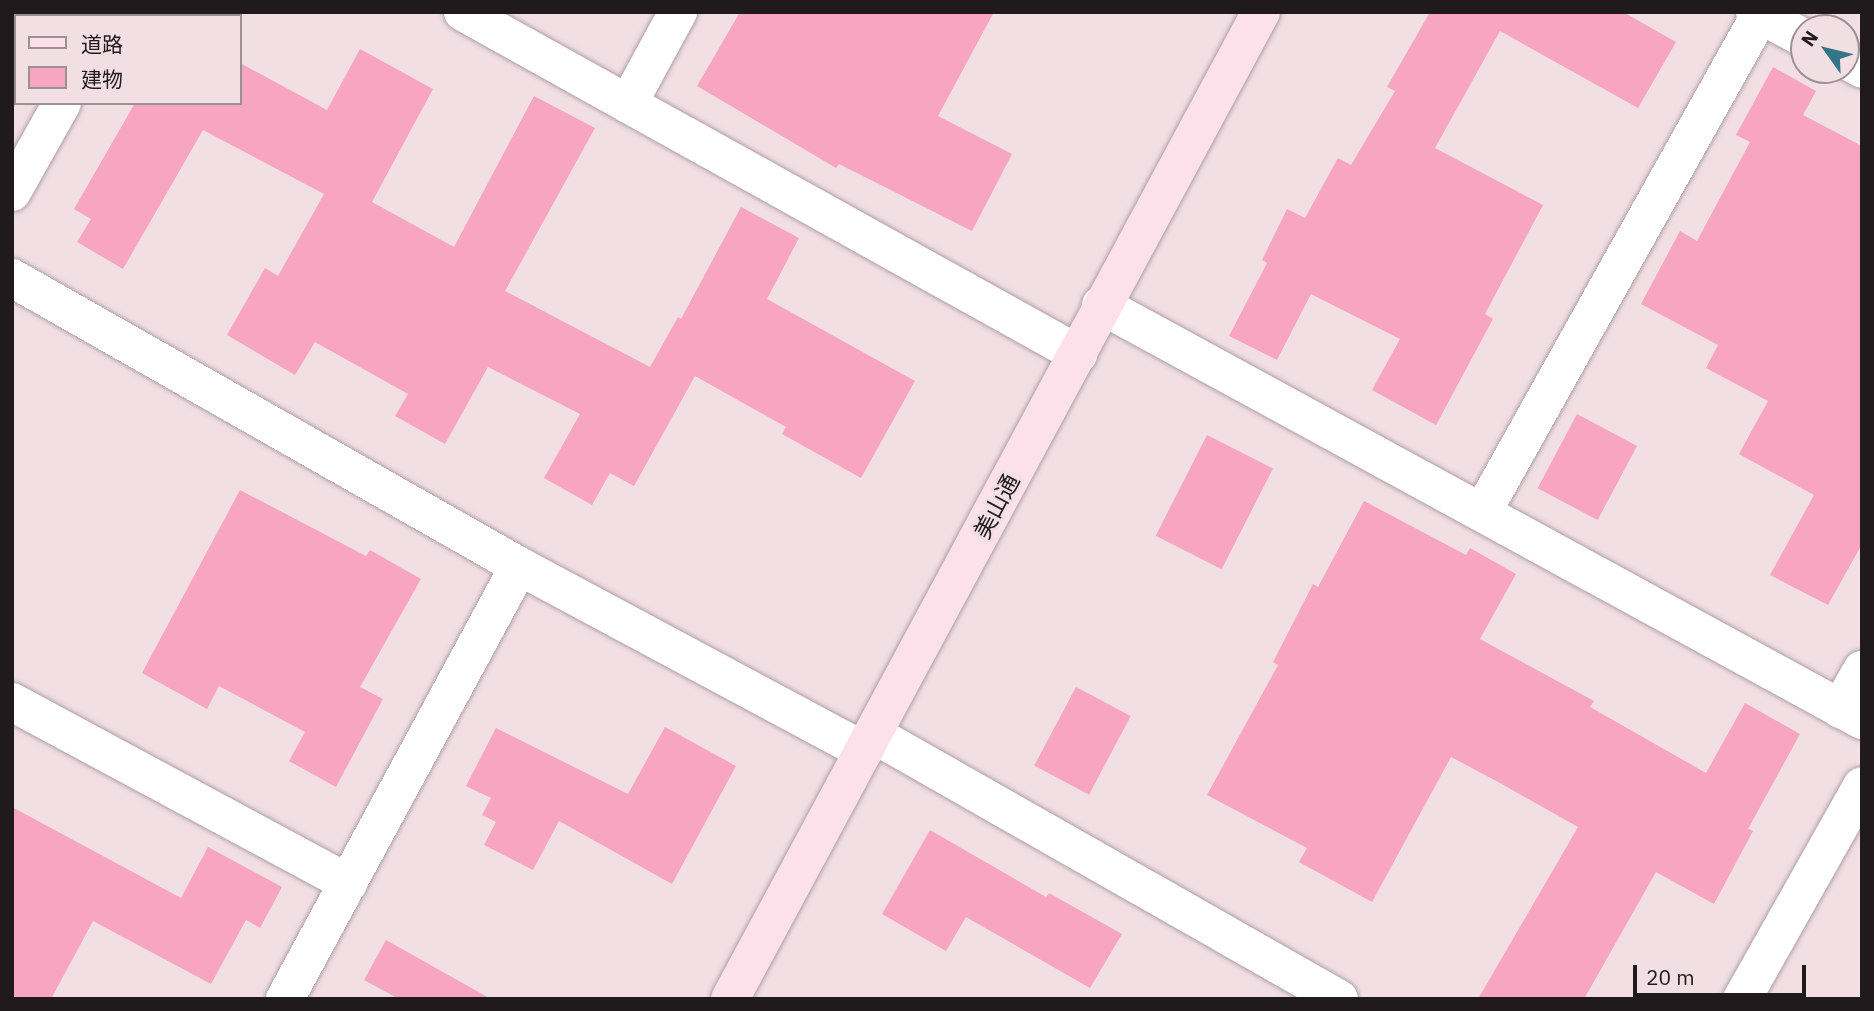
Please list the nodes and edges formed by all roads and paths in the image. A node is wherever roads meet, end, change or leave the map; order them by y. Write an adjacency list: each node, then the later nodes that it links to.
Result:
1 (463, 12): 6 (street)
2 (678, 12): 6 (street)
3 (1261, 12): 10 (street, 美山通)
4 (1758, 13): 5 (street); 12 (street)
5 (1790, 30)
6 (628, 104): 11 (street)
7 (61, 105): 8 (street)
8 (12, 192)
9 (12, 278): 13 (street)
10 (1101, 305): 11 (street, 美山通); 12 (street)
11 (1078, 354): 17 (street, 美山通)
12 (1483, 511): 16 (street)
13 (519, 566): 17 (street); 19 (street)
14 (1862, 670): 16 (street)
15 (12, 702): 19 (street)
16 (1851, 715)
17 (868, 742): 21 (street, 美山通); 22 (street)
18 (1862, 786): 23 (street)
19 (348, 883): 20 (street)
20 (285, 999)
21 (730, 999)
22 (1339, 999)
23 (1742, 999)

